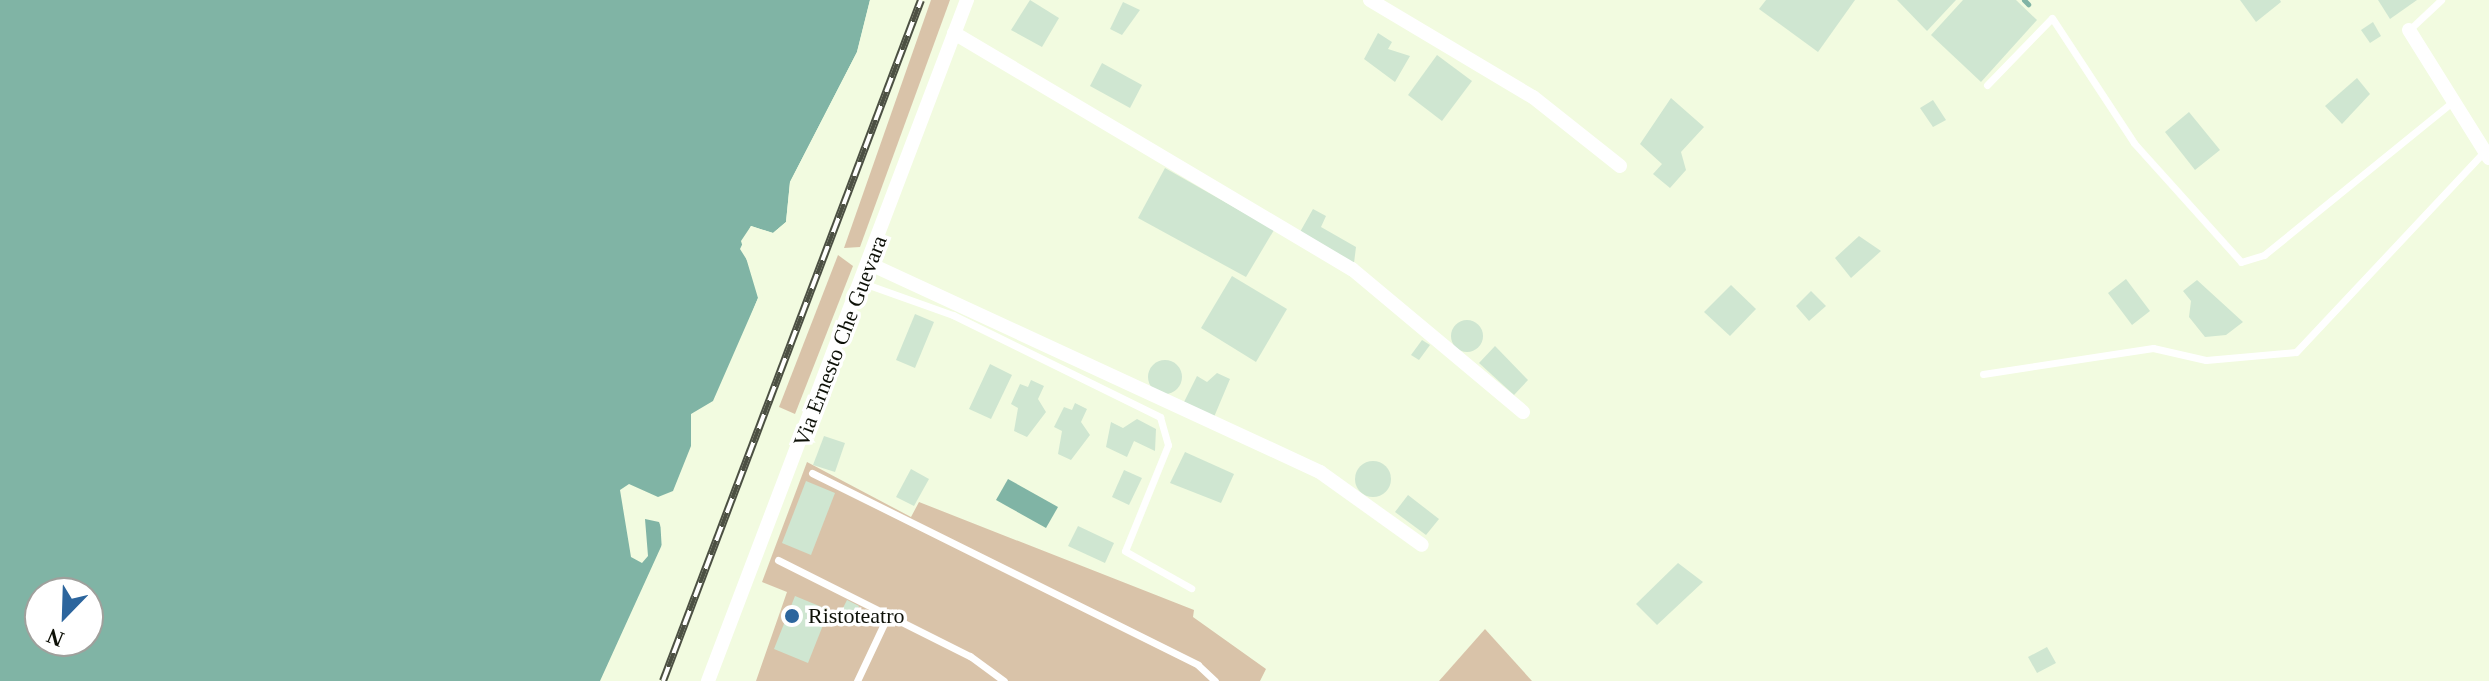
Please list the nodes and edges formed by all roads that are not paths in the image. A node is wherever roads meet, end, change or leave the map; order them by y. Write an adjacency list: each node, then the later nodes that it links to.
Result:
1 (967, 0): 5 (street, Via Ernesto Che Guevara)
2 (1370, 0): 9 (street)
3 (2441, 0): 4 (lane)
4 (2409, 30): 7 (street)
5 (954, 33): 10 (street, Via Ernesto Che Guevara); 13 (street)
6 (1987, 85): 7 (lane)
7 (2452, 102): 8 (street)
8 (2487, 155): 12 (lane)
9 (1620, 166)
10 (870, 264): 11 (street, Via Ernesto Che Guevara); 15 (street)
11 (863, 283): 17 (lane); 19 (street, Via Ernesto Che Guevara)
12 (1983, 374)
13 (1523, 412)
14 (812, 473): 22 (lane)
15 (1422, 545)
16 (778, 560): 18 (lane)
17 (1191, 588)
18 (888, 615): 20 (lane); 21 (lane)
19 (708, 681)
20 (857, 681)
21 (1004, 681)
22 (1215, 681)

